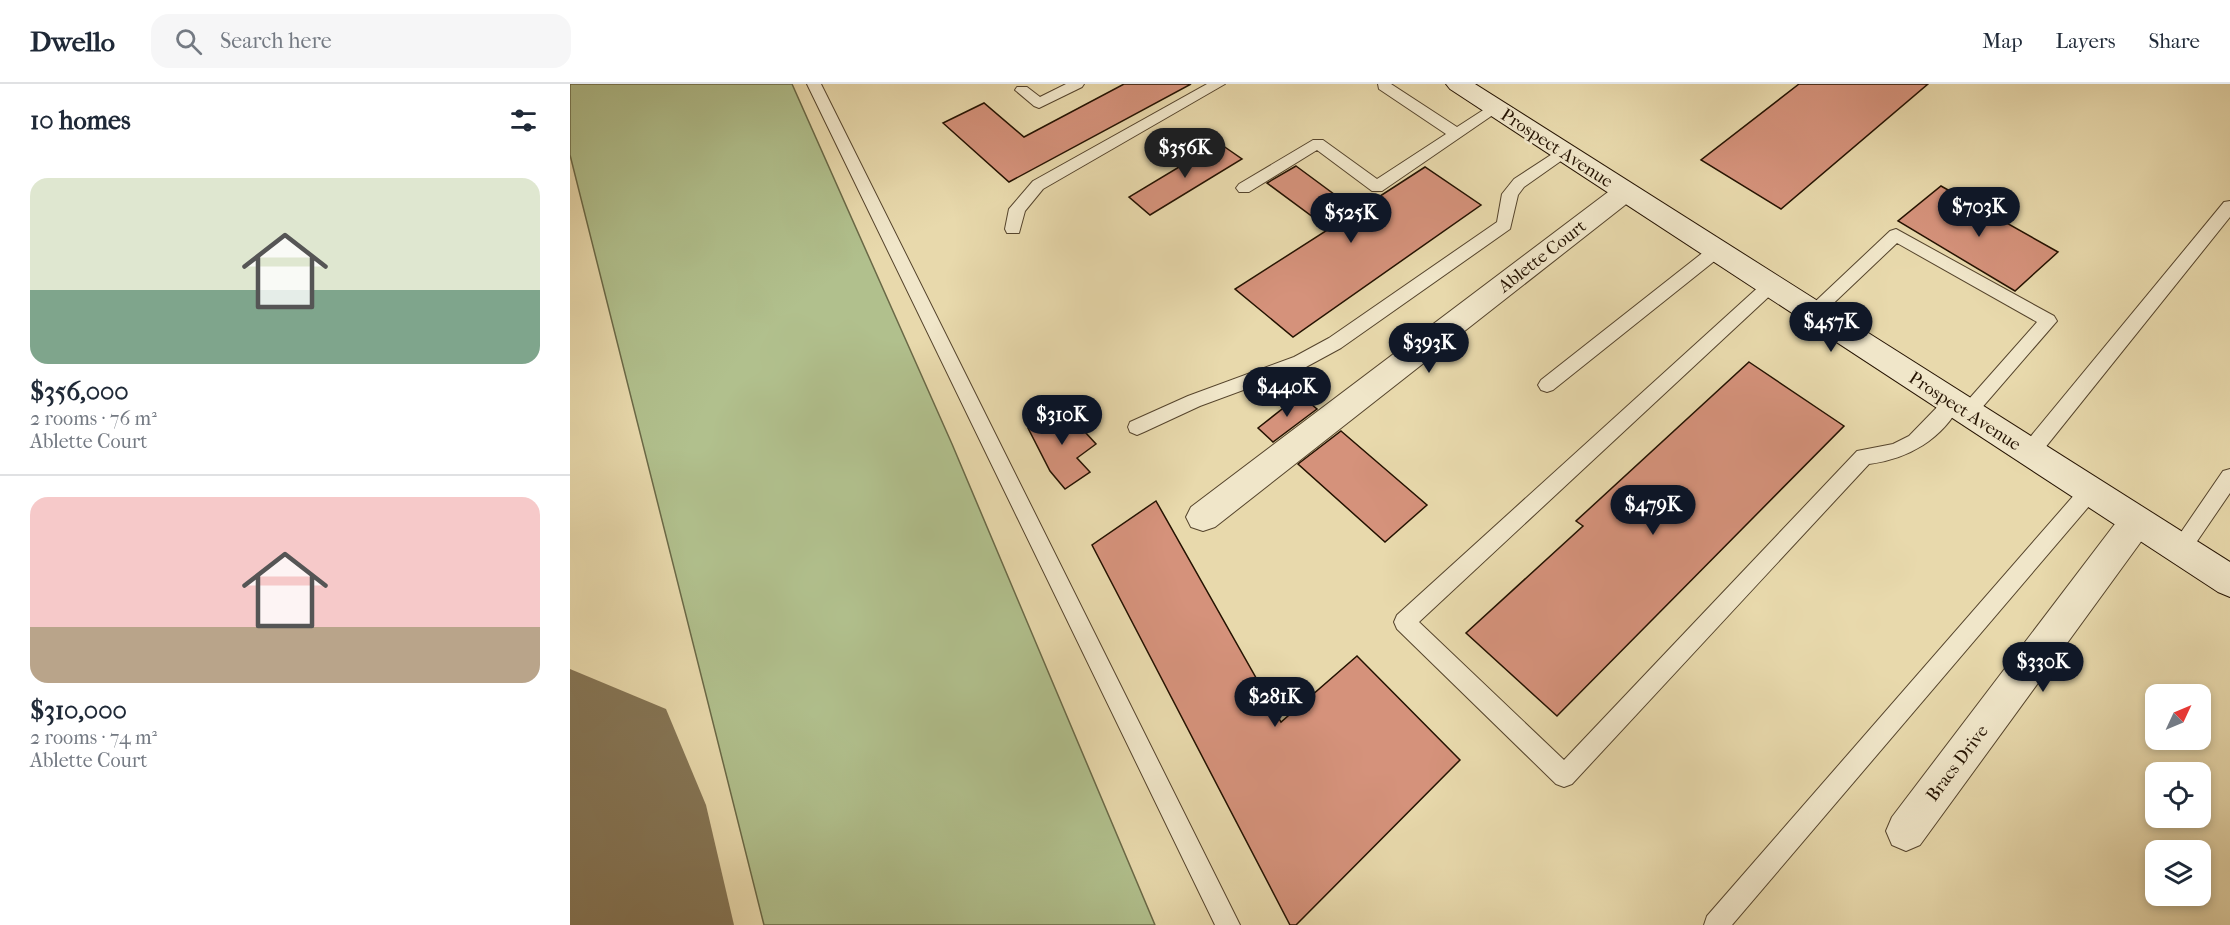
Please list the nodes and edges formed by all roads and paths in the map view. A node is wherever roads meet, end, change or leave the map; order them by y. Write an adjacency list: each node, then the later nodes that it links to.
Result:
1 (814, 84): 28 (lane)
2 (1077, 84): 6 (lane)
3 (1218, 84): 13 (lane)
4 (1458, 84): 7 (street, Prospect Avenue)
5 (1384, 86): 8 (lane)
6 (1022, 90)
7 (1496, 108): 8 (lane); 9 (street, Prospect Avenue)
8 (1457, 134): 10 (lane)
9 (1563, 152): 11 (street, Prospect Avenue); 19 (lane)
10 (1244, 188)
11 (1625, 192): 14 (street, Prospect Avenue); 23 (street, Ablette Court)
12 (2230, 206): 20 (lane)
13 (1013, 229)
14 (1716, 250): 15 (street, Prospect Avenue); 17 (lane)
15 (1770, 286): 16 (street, Prospect Avenue); 18 (lane)
16 (1812, 313): 18 (street, Prospect Avenue); 18 (lane)
17 (1547, 385)
18 (1959, 408): 20 (street, Prospect Avenue)
19 (1137, 427)
20 (2029, 453): 22 (street, Prospect Avenue)
21 (2230, 477): 25 (lane)
22 (2089, 492): 24 (street, Prospect Avenue); 29 (lane)
23 (1203, 517)
24 (2136, 522): 25 (street, Prospect Avenue); 27 (street, Bracs Drive)
25 (2180, 550): 26 (street, Prospect Avenue)
26 (2230, 581)
27 (1906, 831)
28 (1228, 925)
29 (1716, 925)

